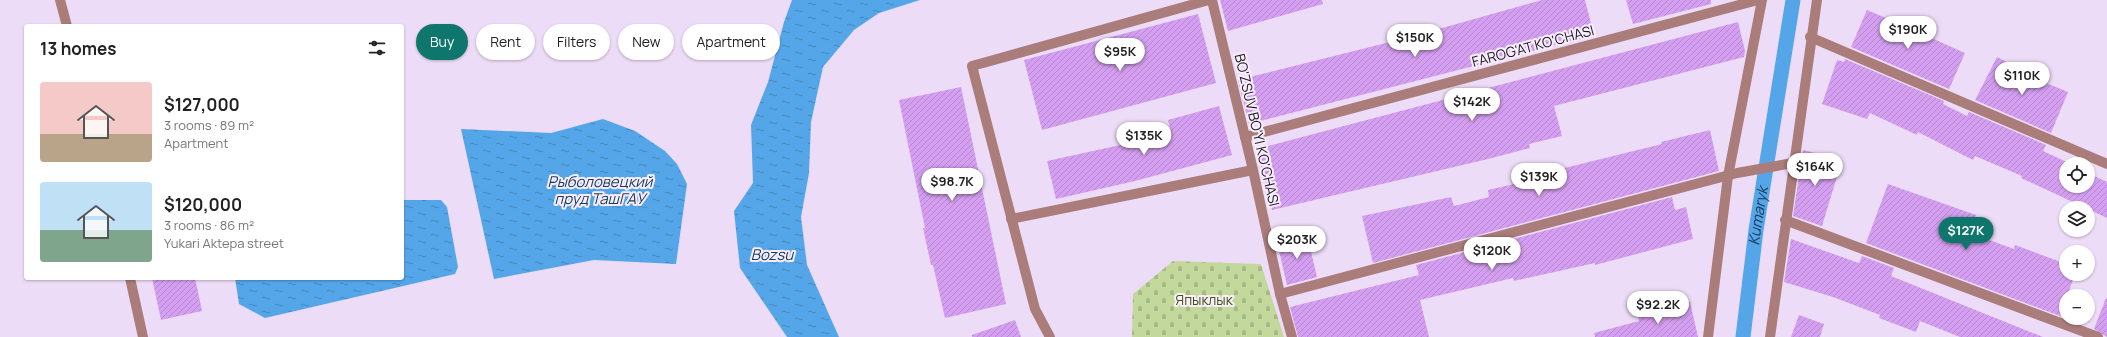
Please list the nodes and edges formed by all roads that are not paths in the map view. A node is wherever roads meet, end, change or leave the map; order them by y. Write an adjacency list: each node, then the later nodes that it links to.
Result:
1 (60, 0): 6 (street)
2 (1210, 0): 8 (street, BO'ZSUV BO'YI KO'CHASI); 13 (street)
3 (1758, 0): 8 (street, FAROG'AT KO'CHASI)
4 (1762, 0): 12 (street)
5 (1817, 0): 7 (street)
6 (66, 24)
7 (1810, 37): 9 (street); 10 (street)
8 (1245, 137): 11 (street, BO'ZSUV BO'YI KO'CHASI)
9 (1793, 164): 12 (street); 14 (street)
10 (2107, 164)
11 (1253, 170): 13 (street); 16 (street, BO'ZSUV BO'YI KO'CHASI)
12 (1732, 174): 16 (street); 20 (street)
13 (1011, 219): 18 (street)
14 (1786, 220): 21 (street); 22 (street)
15 (130, 280): 17 (street)
16 (1280, 294): 19 (street, BO'ZSUV BO'YI KO'CHASI)
17 (143, 337)
18 (1050, 337)
19 (1292, 337)
20 (1708, 337)
21 (1770, 337)
22 (2098, 337)

